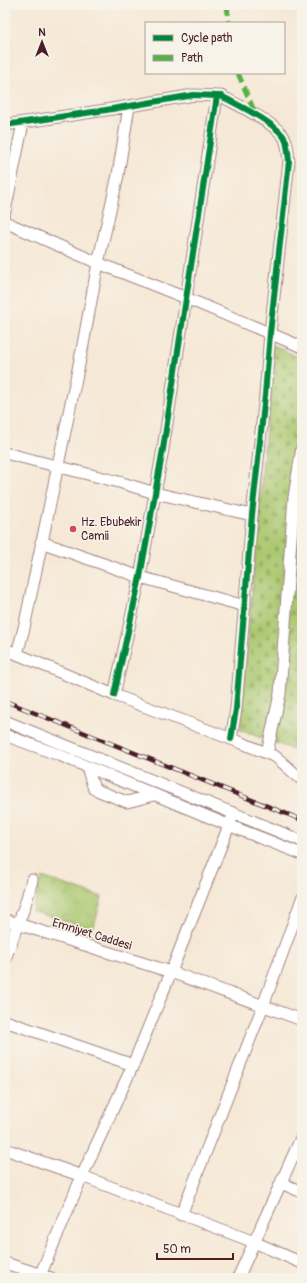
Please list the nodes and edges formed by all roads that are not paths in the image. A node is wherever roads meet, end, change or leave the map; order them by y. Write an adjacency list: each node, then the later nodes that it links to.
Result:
1 (217, 96): 2 (street); 8 (street); 9 (street)
2 (129, 106): 3 (street); 7 (street)
3 (22, 123): 4 (street); 5 (street)
4 (5, 125)
5 (5, 211)
6 (5, 222): 7 (street)
7 (98, 264): 8 (street); 13 (street)
8 (186, 298): 9 (street); 14 (street)
9 (270, 333): 10 (street); 15 (street)
10 (302, 347)
11 (302, 447): 25 (street)
12 (5, 453): 13 (street)
13 (57, 466): 14 (street); 16 (street)
14 (154, 493): 15 (street); 17 (street)
15 (252, 515): 18 (street)
16 (41, 542): 17 (street); 20 (street)
17 (140, 577): 18 (street); 21 (street)
18 (245, 606): 24 (street)
19 (5, 649): 20 (street)
20 (17, 654): 21 (street)
21 (114, 695): 24 (street)
22 (5, 721): 29 (street)
23 (6, 739): 26 (street)
24 (231, 739): 25 (street)
25 (267, 753): 27 (street)
26 (87, 767): 28 (street); 28 (street)
27 (302, 780)
28 (154, 795): 30 (street)
29 (234, 813): 30 (street); 31 (street)
30 (228, 825): 32 (street); 38 (street)
31 (302, 841)
32 (302, 854)
33 (32, 880): 36 (street)
34 (302, 899): 39 (street)
35 (5, 920): 36 (street, Emniyet Caddesi)
36 (18, 924): 37 (street); 38 (street, Emniyet Caddesi)
37 (5, 959)
38 (171, 972): 39 (street, Emniyet Caddesi); 42 (street)
39 (263, 1006): 40 (street, Emniyet Caddesi); 48 (street)
40 (302, 1020)
41 (5, 1021): 42 (street)
42 (133, 1065): 45 (street)
43 (302, 1136): 46 (street)
44 (5, 1150): 45 (street)
45 (82, 1176): 48 (street); 52 (street)
46 (281, 1183): 47 (street); 49 (street)
47 (302, 1192)
48 (181, 1215): 49 (street)
49 (254, 1242): 51 (street); 53 (street)
50 (5, 1263): 52 (street)
51 (302, 1263)
52 (44, 1277)
53 (238, 1278)

